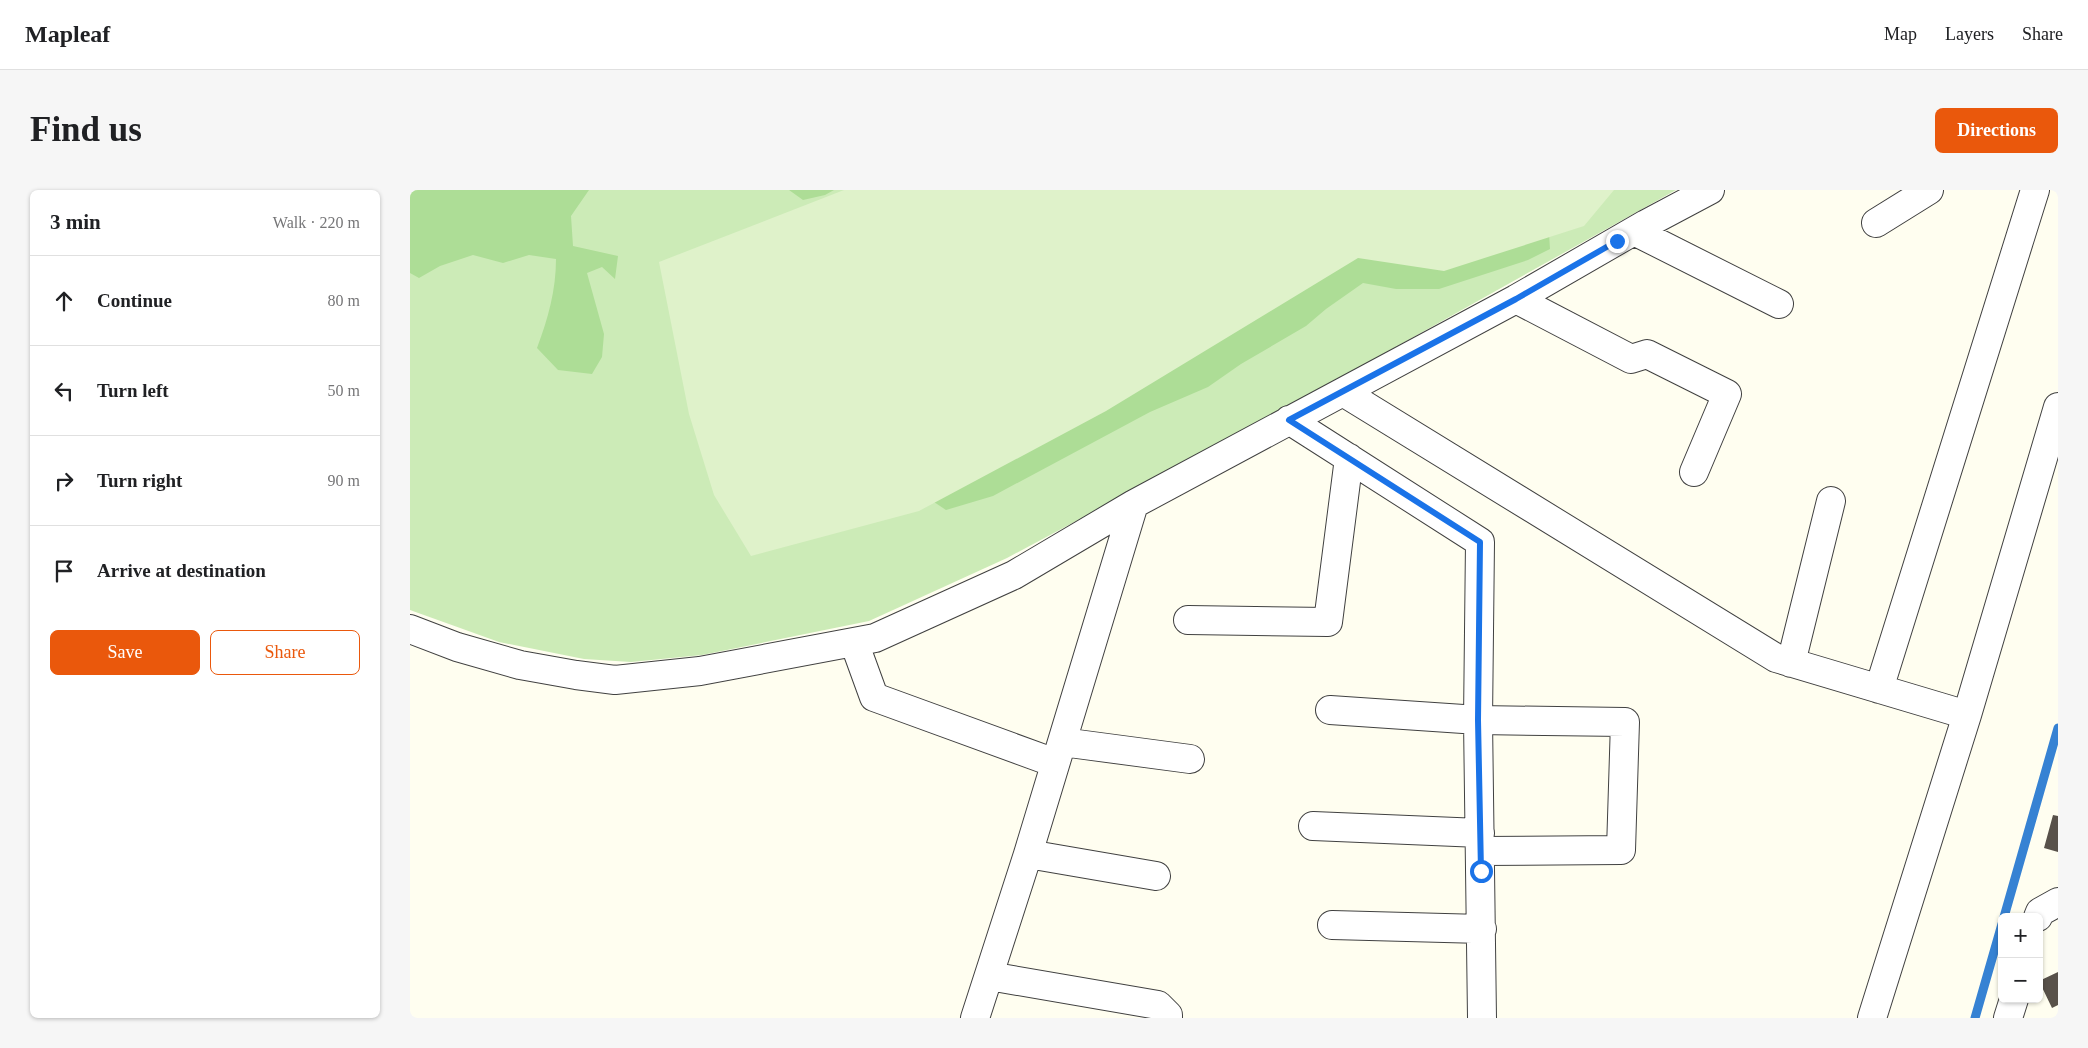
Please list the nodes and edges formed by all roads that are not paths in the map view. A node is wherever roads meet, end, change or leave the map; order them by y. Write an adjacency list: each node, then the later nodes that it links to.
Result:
1 (1710, 190): 5 (street)
2 (1929, 190): 4 (street)
3 (2035, 190): 19 (street)
4 (1876, 223)
5 (1634, 231): 6 (street); 7 (street)
6 (1516, 299): 8 (street); 12 (street)
7 (1779, 304)
8 (1343, 392): 10 (street); 18 (street)
9 (2058, 407): 21 (street)
10 (1289, 420): 11 (street); 14 (street)
11 (1349, 458): 15 (street); 22 (street)
12 (1694, 472)
13 (1832, 501): 18 (street)
14 (1134, 504): 17 (street); 23 (street)
15 (1188, 620)
16 (410, 629): 17 (street)
17 (854, 642): 23 (street)
18 (1791, 663): 19 (street)
19 (1879, 689): 21 (street)
20 (1330, 710): 22 (street)
21 (1967, 715): 38 (street)
22 (1478, 720): 26 (street); 26 (street)
23 (1058, 752): 24 (street); 27 (street)
24 (1190, 760)
25 (1312, 826): 26 (street)
26 (1480, 842): 32 (street)
27 (1028, 854): 28 (street); 33 (street)
28 (1156, 876)
29 (2058, 902): 30 (street)
30 (2040, 913)
31 (1332, 925): 32 (street)
32 (1482, 929): 37 (street)
33 (989, 976): 35 (street); 36 (street)
34 (2013, 1003): 39 (street)
35 (975, 1018)
36 (1168, 1018)
37 (1482, 1018)
38 (1872, 1018)
39 (2008, 1018)

